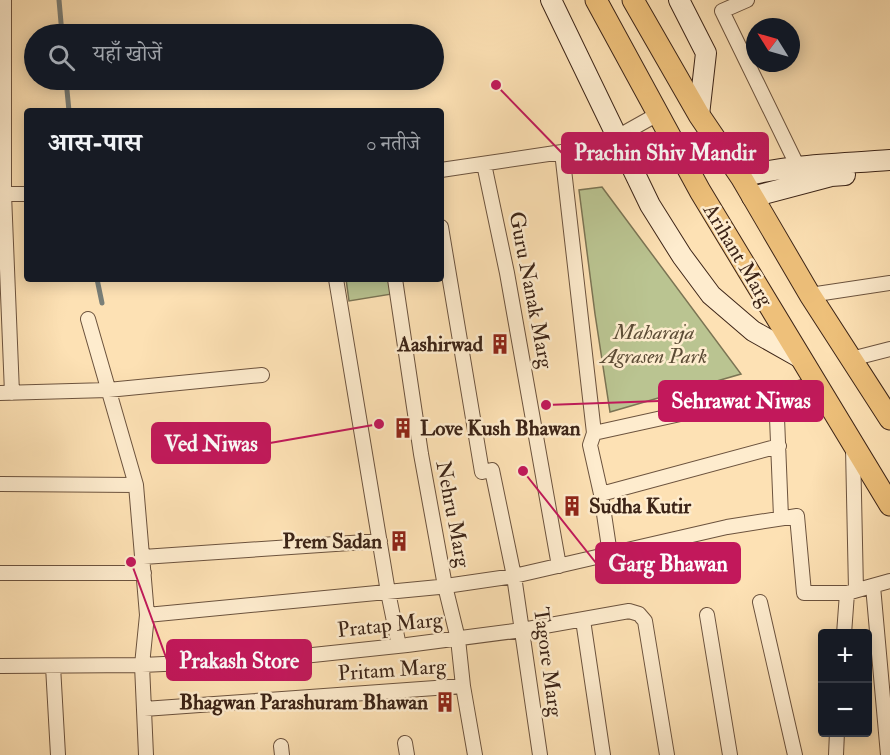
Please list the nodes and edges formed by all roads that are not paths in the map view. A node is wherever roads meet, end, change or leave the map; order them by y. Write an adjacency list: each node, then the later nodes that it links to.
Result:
1 (4, 0): 18 (street)
2 (551, 0): 10 (street)
3 (596, 0): 8 (main road, Arihant Marg)
4 (633, 0): 9 (main road, Arihant Marg)
5 (679, 0): 9 (street)
6 (747, 0): 7 (street)
7 (719, 6): 14 (street)
8 (658, 114): 10 (street); 28 (main road, Arihant Marg)
9 (699, 115): 17 (main road, Arihant Marg)
10 (617, 137): 11 (street); 28 (street)
11 (562, 152): 13 (street); 36 (street)
12 (890, 160): 14 (street)
13 (484, 164): 15 (street); 47 (street, Guru Nanak Marg)
14 (798, 167): 17 (street)
15 (444, 170)
16 (890, 171): 20 (street)
17 (741, 177): 20 (main road, Arihant Marg)
18 (2, 194): 19 (street); 33 (street)
19 (24, 194)
20 (752, 197): 25 (main road, Arihant Marg)
21 (444, 245): 50 (street, Tagore Marg)
22 (337, 282): 44 (street)
23 (395, 282): 52 (street, Nehru Marg)
24 (890, 283): 25 (street)
25 (810, 295): 29 (main road, Arihant Marg)
26 (88, 319): 32 (street)
27 (890, 350): 29 (street)
28 (800, 357): 31 (main road, Arihant Marg)
29 (851, 359): 35 (main road, Arihant Marg)
30 (262, 375): 32 (street)
31 (816, 384): 34 (street); 37 (main road, Arihant Marg)
32 (108, 390): 33 (street); 40 (street)
33 (6, 393)
34 (776, 393): 36 (street); 38 (street)
35 (887, 410)
36 (594, 434): 41 (street)
37 (853, 444): 42 (main road, Arihant Marg); 55 (street)
38 (778, 446): 41 (street); 43 (street)
39 (0, 484): 40 (street)
40 (135, 485): 46 (street)
41 (601, 494): 45 (street)
42 (890, 505)
43 (781, 517): 45 (street); 55 (street)
44 (380, 541): 46 (street); 54 (street)
45 (610, 554): 47 (street)
46 (143, 557): 49 (street)
47 (559, 566): 50 (street)
48 (0, 573): 49 (street)
49 (144, 573): 57 (street)
50 (514, 576): 52 (street); 61 (street, Tagore Marg)
51 (890, 581): 53 (street)
52 (445, 586): 54 (street); 62 (street, Nehru Marg)
53 (873, 586): 55 (street); 79 (street)
54 (388, 592): 57 (street); 63 (street)
55 (852, 592): 60 (street)
56 (760, 602): 77 (street)
57 (147, 615): 64 (street)
58 (707, 615): 76 (street)
59 (583, 620): 61 (street, Pratap Marg); 74 (street); 75 (street, Pratap Marg)
60 (845, 629)
61 (522, 630): 62 (street, Pratap Marg); 73 (street, Tagore Marg)
62 (458, 639): 63 (street, Pratap Marg); 67 (street, Nehru Marg)
63 (399, 646): 64 (street, Pratap Marg)
64 (142, 665): 66 (street, Pratap Marg); 68 (street)
65 (0, 666): 66 (street, Pratap Marg)
66 (53, 666): 70 (street)
67 (463, 686): 68 (street, Pritam Marg); 72 (street, Nehru Marg)
68 (144, 709): 71 (street)
69 (837, 737): 78 (street)
70 (58, 755)
71 (146, 755)
72 (475, 755)
73 (540, 755)
74 (603, 755)
75 (667, 755)
76 (730, 755)
77 (795, 755)
78 (836, 755)
79 (888, 755)

